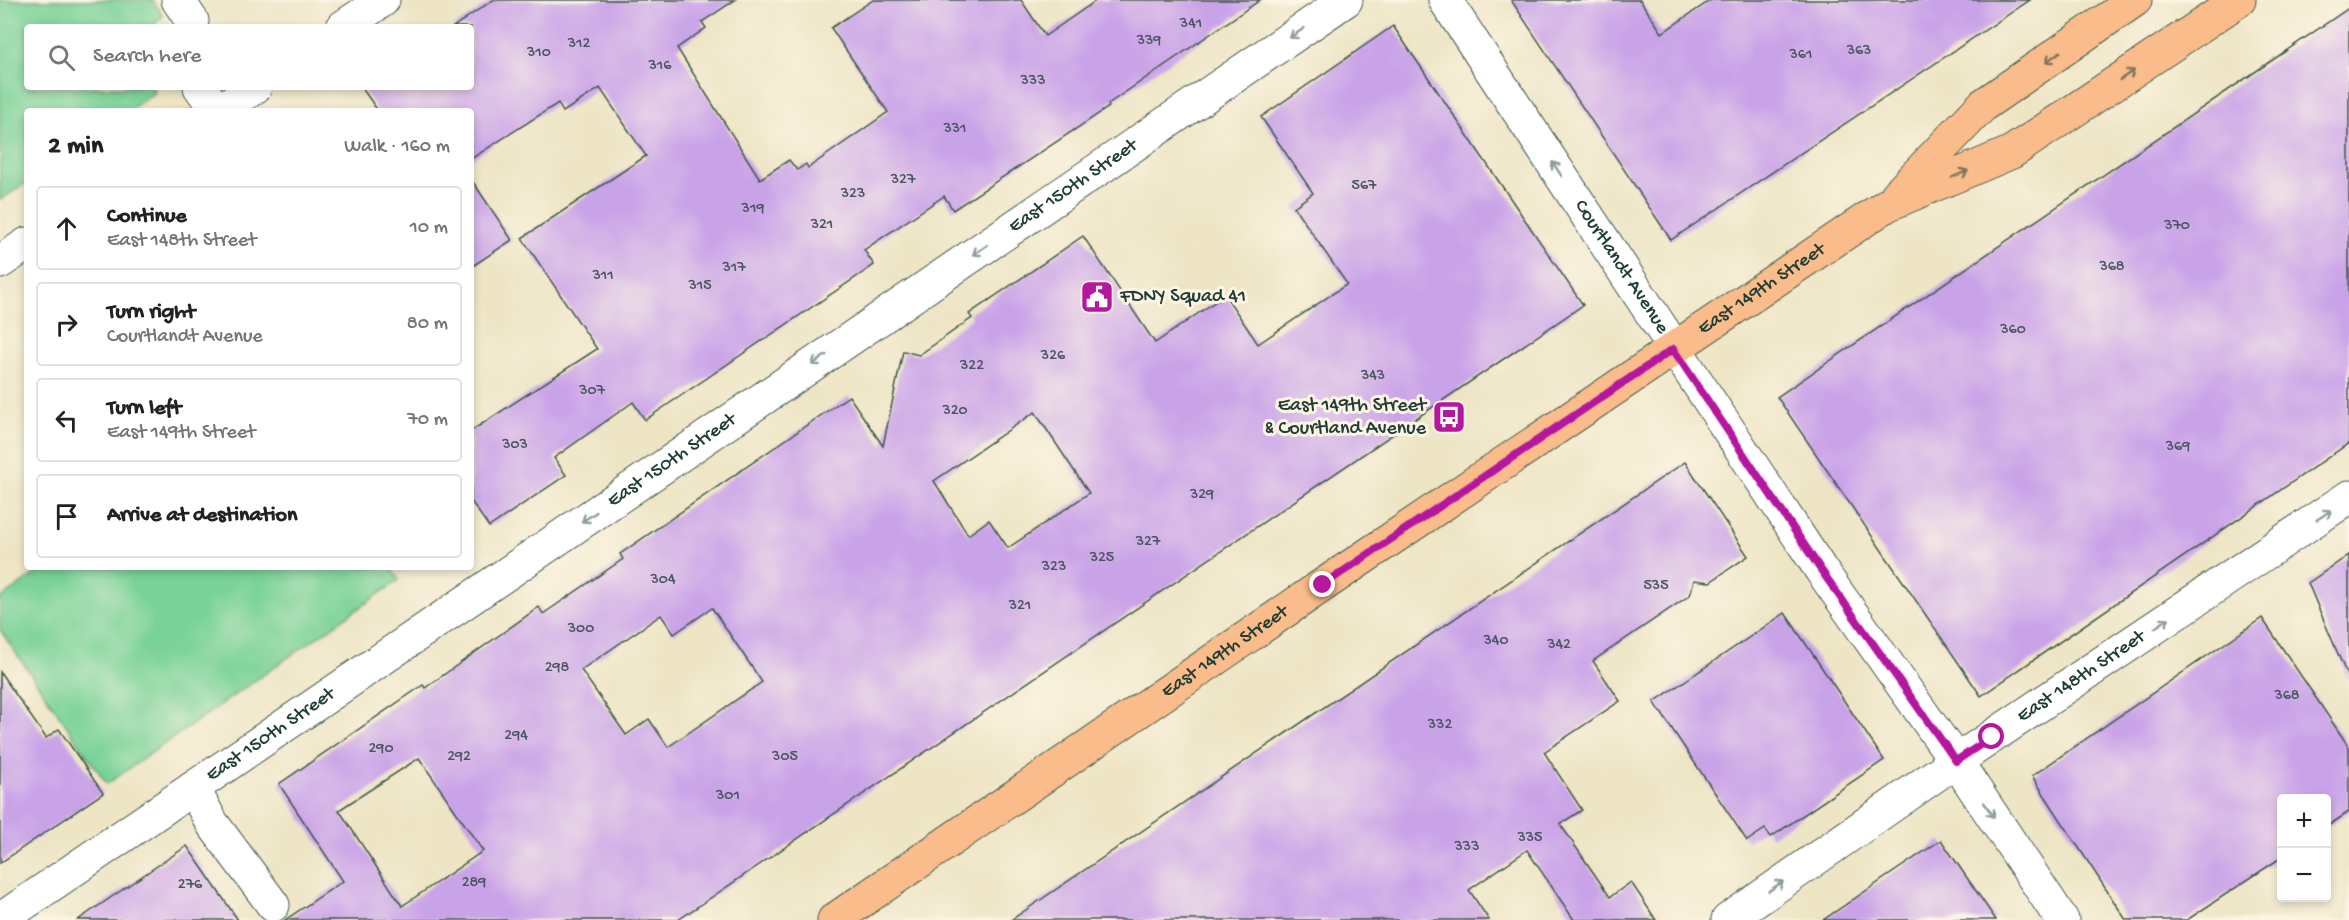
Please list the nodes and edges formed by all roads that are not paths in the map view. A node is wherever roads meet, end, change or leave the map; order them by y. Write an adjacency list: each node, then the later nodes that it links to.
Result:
1 (178, 0): 7 (street)
2 (383, 0): 8 (street)
3 (1346, 0): 19 (street, East 150th Street, one-way to 19)
4 (1445, 0): 16 (street, Courtlandt Avenue, one-way to 4)
5 (2135, 0): 13 (main road, East 149th Street, one-way to 13)
6 (2239, 0): 13 (main road, East 149th Street, one-way to 6)
7 (192, 24)
8 (347, 24)
9 (202, 90): 11 (street)
10 (250, 90): 12 (street)
11 (216, 108)
12 (223, 108)
13 (1887, 205): 16 (main road, East 149th Street)
14 (24, 246): 15 (street)
15 (0, 262)
16 (1673, 349): 18 (street, Courtlandt Avenue); 22 (main road, East 149th Street)
17 (2349, 498): 18 (street, East 148th Street, one-way to 17)
18 (1956, 761): 23 (street, East 148th Street, one-way to 18); 24 (street, Courtlandt Avenue, one-way to 24)
19 (193, 788): 20 (street); 21 (street, East 150th Street)
20 (273, 906)
21 (0, 920)
22 (834, 920)
23 (1728, 920)
24 (2062, 920)

